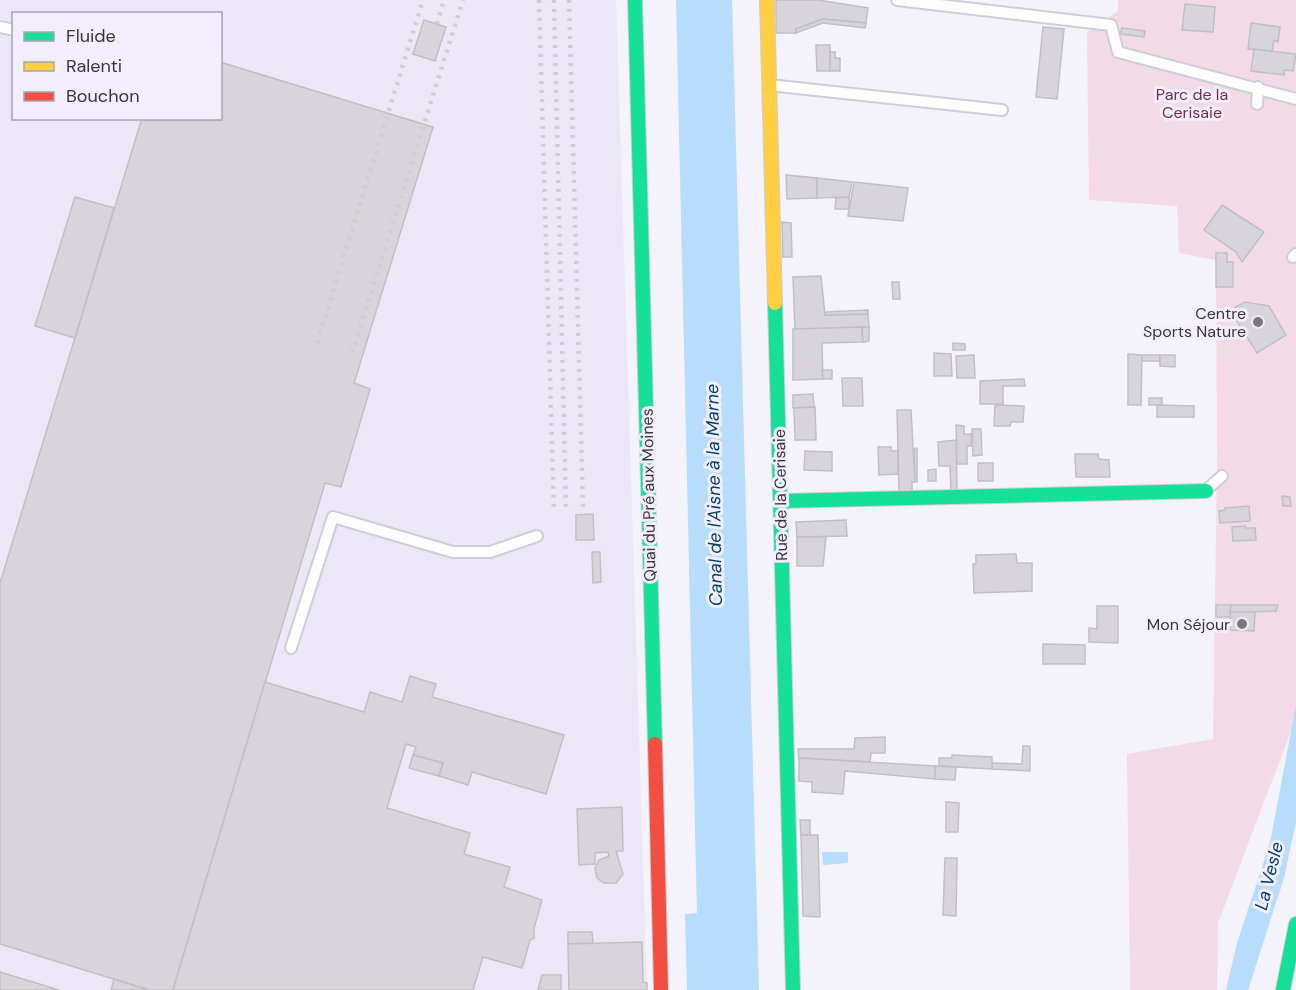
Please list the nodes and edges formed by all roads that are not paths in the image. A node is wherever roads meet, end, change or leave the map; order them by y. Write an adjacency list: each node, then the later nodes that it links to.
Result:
1 (635, 0): 15 (street, Quai du Pré aux Moines)
2 (767, 0): 4 (street, Rue de la Cerisaie)
3 (897, 0): 5 (lane)
4 (769, 85): 8 (lane); 11 (street, Rue de la Cerisaie)
5 (1257, 87): 6 (lane); 7 (lane)
6 (1296, 99)
7 (1257, 104)
8 (1002, 110)
9 (1222, 476): 10 (lane)
10 (1206, 491): 11 (street)
11 (780, 501): 16 (street, Rue de la Cerisaie)
12 (537, 536): 13 (lane)
13 (291, 648)
14 (1296, 924): 17 (street)
15 (661, 990)
16 (793, 990)
17 (1283, 990)

